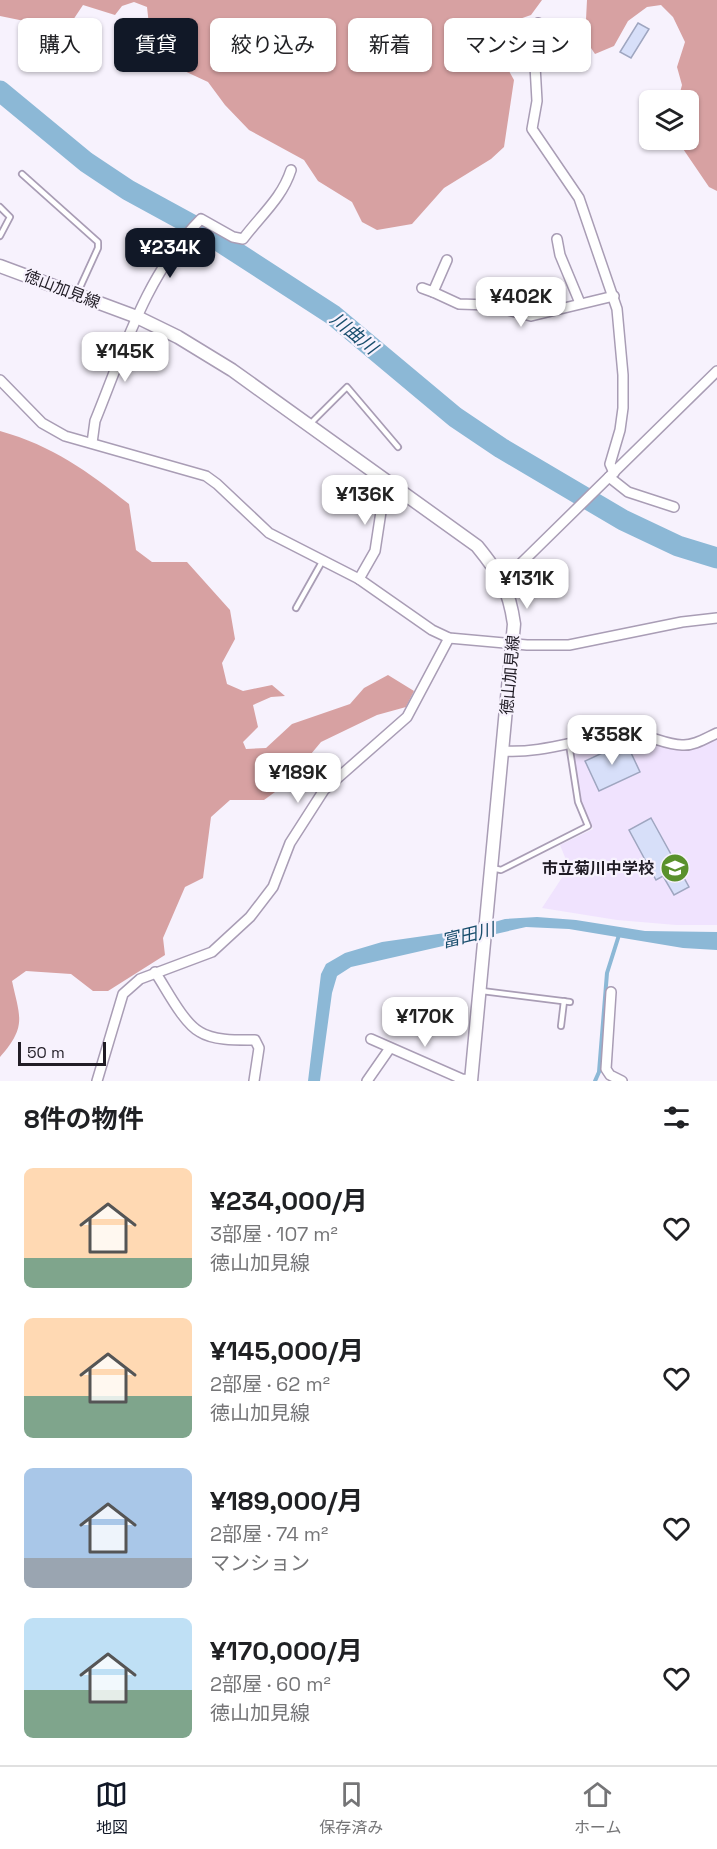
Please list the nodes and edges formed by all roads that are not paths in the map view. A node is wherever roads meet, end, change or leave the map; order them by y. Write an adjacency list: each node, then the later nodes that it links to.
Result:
1 (535, 72): 12 (street)
2 (291, 170): 14 (street)
3 (22, 174): 11 (lane)
4 (0, 207): 5 (lane)
5 (0, 236)
6 (557, 239): 13 (street)
7 (447, 260): 10 (street)
8 (0, 266): 11 (street, 徳山加見線)
9 (422, 288): 10 (street)
10 (433, 292): 13 (street)
11 (76, 295): 14 (street, 徳山加見線)
12 (614, 296): 13 (street); 20 (street)
13 (580, 303)
14 (137, 317): 17 (street, 徳山加見線); 18 (street)
15 (717, 371): 20 (street)
16 (0, 380): 18 (street)
17 (308, 426): 19 (lane); 21 (street, 徳山加見線)
18 (92, 443): 23 (street)
19 (398, 447)
20 (612, 475): 22 (street); 25 (street)
21 (388, 484): 24 (street); 25 (street, 徳山加見線)
22 (674, 507)
23 (323, 560): 24 (street); 26 (lane)
24 (358, 579): 28 (street)
25 (503, 581): 29 (street, 徳山加見線)
26 (296, 608)
27 (717, 618): 29 (street)
28 (449, 638): 29 (street); 34 (street)
29 (512, 644): 32 (street, 徳山加見線)
30 (717, 733): 31 (street)
31 (569, 744): 32 (street); 33 (lane)
32 (503, 751): 33 (street, 徳山加見線)
33 (492, 868): 35 (street, 徳山加見線)
34 (155, 972): 43 (street); 44 (street)
35 (479, 991): 37 (lane); 42 (street, 徳山加見線)
36 (611, 992): 46 (street)
37 (564, 1001): 38 (lane); 39 (lane)
38 (570, 1002)
39 (561, 1026)
40 (371, 1039): 41 (street)
41 (390, 1048): 42 (street); 45 (street)
42 (471, 1080)
43 (97, 1081)
44 (254, 1081)
45 (367, 1081)
46 (622, 1081)

